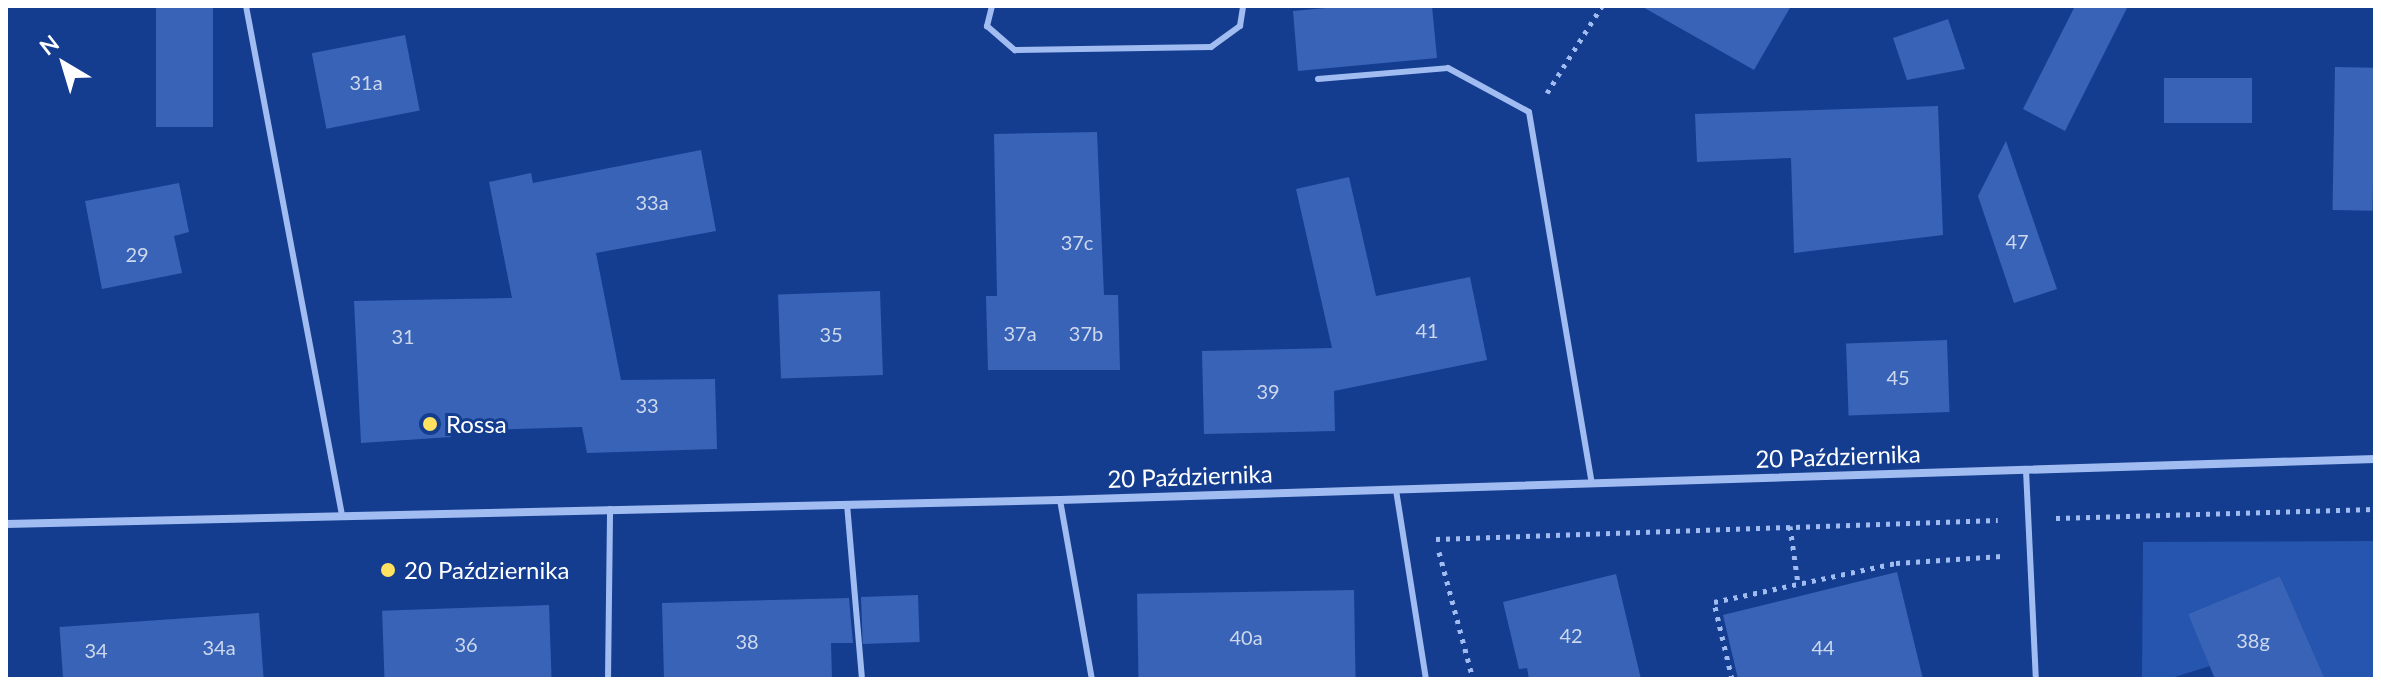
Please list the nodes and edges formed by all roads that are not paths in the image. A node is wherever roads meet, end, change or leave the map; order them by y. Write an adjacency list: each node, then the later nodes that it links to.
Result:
1 (246, 6): 12 (lane)
2 (992, 6): 3 (lane)
3 (1243, 6)
4 (1318, 79): 7 (lane)
5 (2375, 459): 6 (street, 20 Października)
6 (2026, 470): 7 (street, 20 Października); 18 (lane)
7 (1592, 483): 8 (street, 20 Października)
8 (1396, 490): 9 (street, 20 Października); 17 (lane)
9 (1060, 500): 10 (street, 20 Października); 16 (lane)
10 (847, 504): 11 (street, 20 Października); 15 (lane)
11 (610, 509): 12 (street, 20 Października); 14 (lane)
12 (342, 515): 13 (street, 20 Października)
13 (6, 524)
14 (608, 679)
15 (862, 679)
16 (1092, 679)
17 (1426, 679)
18 (2036, 679)

